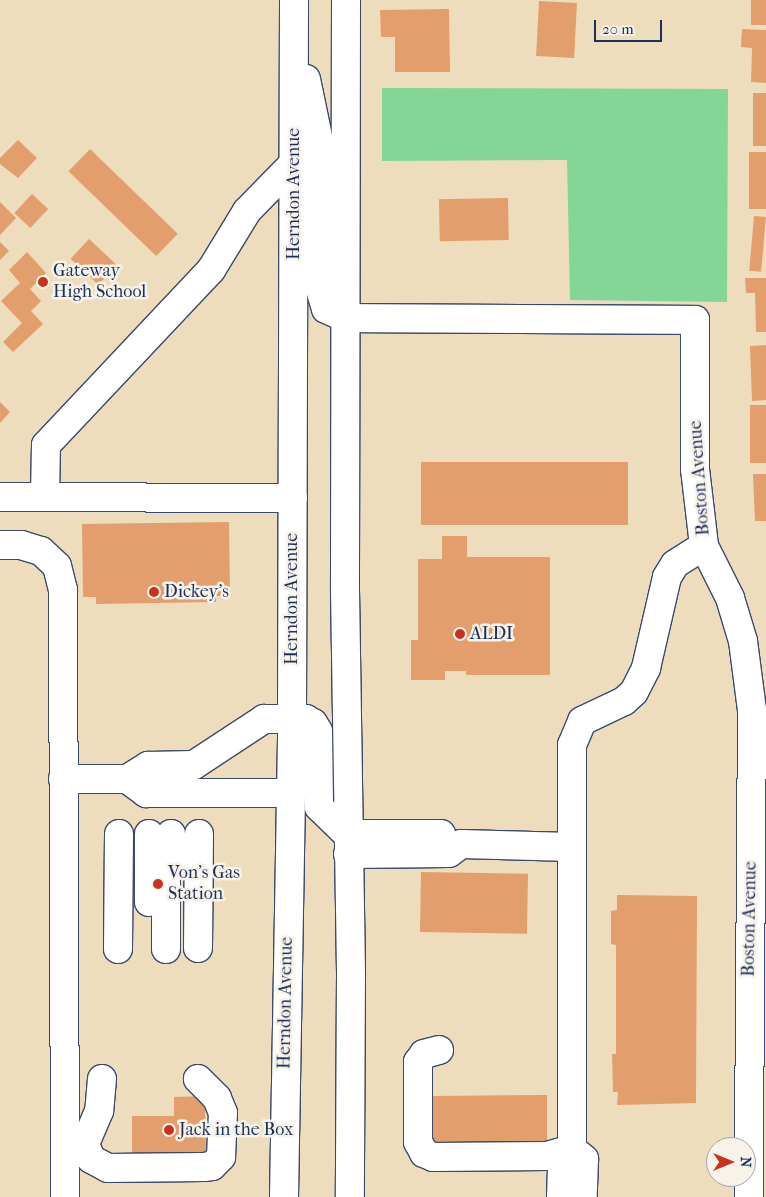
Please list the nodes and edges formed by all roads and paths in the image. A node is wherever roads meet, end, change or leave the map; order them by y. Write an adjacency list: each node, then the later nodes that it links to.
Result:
1 (346, 0): 4 (main road)
2 (295, 9): 3 (main road, Herndon Avenue); 4 (main road)
3 (294, 163): 5 (main road); 7 (main road, Herndon Avenue)
4 (346, 318): 9 (main road, Boston Avenue); 16 (main road)
5 (45, 496): 6 (main road); 7 (main road)
6 (0, 497)
7 (293, 498): 10 (main road, Herndon Avenue)
8 (0, 545): 12 (main road)
9 (704, 546): 11 (main road, Boston Avenue); 17 (main road)
10 (292, 719): 13 (main road); 14 (main road, Herndon Avenue); 16 (main road)
11 (759, 771): 19 (main road, Boston Avenue)
12 (63, 779): 13 (main road); 23 (main road)
13 (127, 779): 14 (main road)
14 (290, 793): 24 (main road, Herndon Avenue)
15 (159, 834): 15 (main road)
16 (348, 844): 17 (main road); 25 (main road)
17 (571, 847): 22 (main road)
18 (439, 1050): 22 (main road)
19 (757, 1053): 28 (main road, Boston Avenue)
20 (198, 1078): 21 (main road)
21 (102, 1080)
22 (572, 1149): 26 (main road); 27 (main road)
23 (65, 1197)
24 (284, 1197)
25 (350, 1197)
26 (561, 1197)
27 (583, 1197)
28 (749, 1197)

